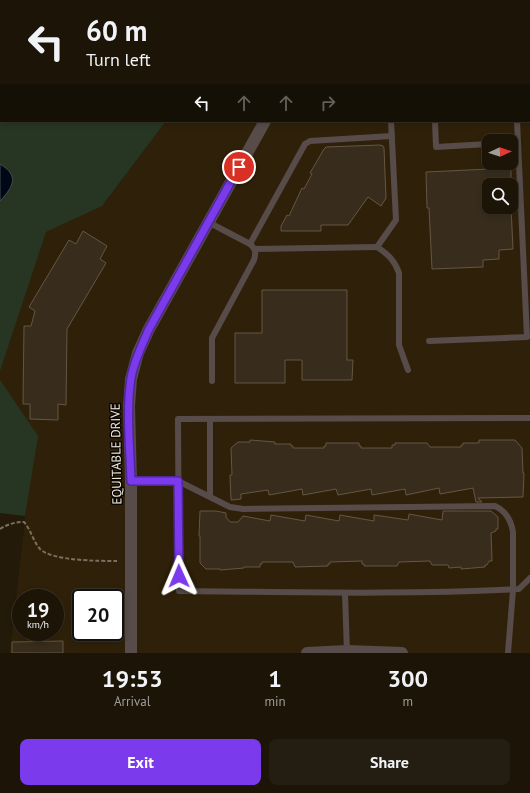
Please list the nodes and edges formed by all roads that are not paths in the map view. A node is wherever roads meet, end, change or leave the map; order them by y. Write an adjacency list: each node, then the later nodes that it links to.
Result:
1 (264, 122): 9 (street, EQUITABLE DRIVE)
2 (391, 122): 6 (lane)
3 (435, 122): 7 (lane)
4 (517, 122): 5 (lane)
5 (515, 134)
6 (392, 136): 10 (lane); 11 (lane)
7 (482, 144)
8 (516, 170): 13 (lane)
9 (208, 222): 10 (lane); 18 (street, EQUITABLE DRIVE)
10 (250, 244): 12 (lane)
11 (377, 247): 12 (lane); 14 (lane)
12 (255, 249): 15 (lane)
13 (429, 341)
14 (408, 370)
15 (212, 381)
16 (530, 418): 17 (lane)
17 (210, 419): 19 (lane); 20 (lane)
18 (131, 481): 19 (lane); 25 (street, EQUITABLE DRIVE)
19 (178, 481): 20 (lane); 23 (lane)
20 (210, 496): 22 (lane)
21 (530, 578): 22 (lane)
22 (513, 590): 23 (lane); 28 (lane)
23 (346, 593): 24 (lane)
24 (347, 652): 26 (street); 27 (street)
25 (131, 653)
26 (306, 653)
27 (402, 653)
28 (508, 653)

